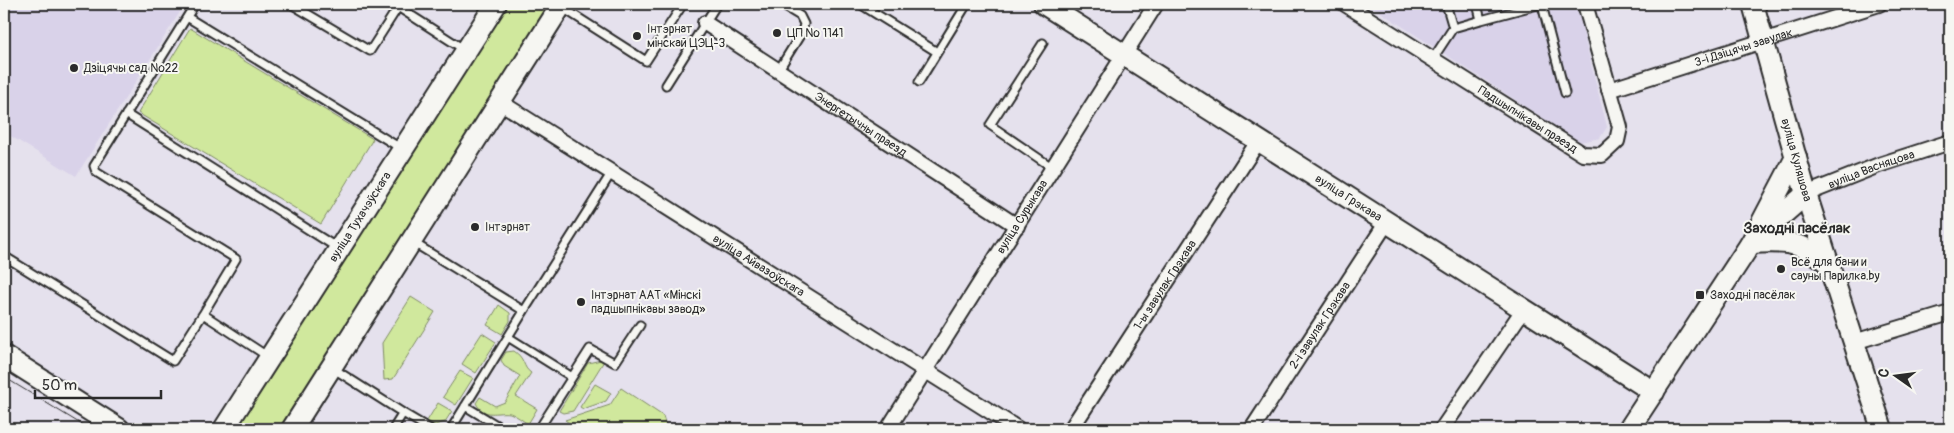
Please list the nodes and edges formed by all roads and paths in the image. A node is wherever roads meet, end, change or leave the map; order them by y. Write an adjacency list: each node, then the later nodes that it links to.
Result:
1 (195, 4): 20 (lane)
2 (292, 4): 19 (lane)
3 (496, 4): 26 (street, вуліца Тухачэўскага)
4 (683, 4): 17 (lane)
5 (717, 4): 22 (lane)
6 (780, 4): 30 (lane)
7 (860, 4): 27 (lane)
8 (966, 4): 27 (lane)
9 (1044, 4): 28 (street, вуліца Грэкава)
10 (1156, 4): 28 (street, вуліца Сурыкава)
11 (1345, 4): 29 (street, Падшыпнікавы праезд)
12 (1446, 4): 23 (lane)
13 (1476, 4): 21 (lane)
14 (1585, 4): 33 (street, Падшыпнікавы праезд)
15 (1753, 4): 24 (street, вуліца Куляшова)
16 (1879, 4): 24 (street, 3-і Дзіцячы завулак)
17 (561, 5): 35 (street)
18 (1541, 5): 21 (lane); 34 (lane)
19 (399, 6): 26 (lane)
20 (187, 17): 36 (lane); 39 (lane)
21 (1481, 20): 23 (lane)
22 (704, 23): 30 (street, Энергетычны праезд); 32 (lane)
23 (1453, 28): 29 (lane)
24 (1763, 40): 33 (street, 3-і Дзіцячы завулак); 40 (street, вуліца Куляшова)
25 (1043, 42): 41 (lane)
26 (466, 50): 39 (street, вуліца Тухачэўскага)
27 (937, 52): 31 (lane)
28 (1125, 55): 37 (street, вуліца Грэкава); 41 (street, вуліца Сурыкава)
29 (1432, 60): 33 (street, Падшыпнікавы праезд)
30 (778, 71): 45 (street, Энергетычны праезд)
31 (919, 82)
32 (666, 85)
33 (1609, 90)
34 (1565, 93)
35 (500, 102): 42 (street, вуліца Айвазоўскага); 46 (street)
36 (126, 114): 48 (lane); 54 (lane)
37 (1260, 140): 44 (street, вуліца Грэкава); 76 (street, 1-ы завулак Грэкава)
38 (1950, 142): 43 (street, вуліца Васняцова)
39 (403, 149): 48 (street, вуліца Тухачэўскага)
40 (1796, 157): 43 (street, вуліца Куляшова); 47 (street, вуліца Васняцова)
41 (1054, 168): 45 (street, вуліца Сурыкава)
42 (612, 172): 52 (lane); 61 (street, вуліца Айвазоўскага)
43 (1806, 194): 47 (street, вуліца Васняцова); 50 (street, вуліца Куляшова)
44 (1387, 222): 51 (street, вуліца Грэкава); 77 (street, 2-і завулак Грэкава)
45 (1017, 226): 61 (street, вуліца Сурыкава)
46 (411, 241): 52 (lane); 60 (street)
47 (1751, 243): 50 (street); 63 (street, вуліца Васняцова)
48 (339, 249): 59 (street, вуліца Тухачэўскага)
49 (4, 256): 54 (lane)
50 (1827, 262): 57 (street, вуліца Куляшова)
51 (1522, 310): 63 (street, вуліца Грэкава); 78 (street)
52 (524, 311): 56 (lane)
53 (1950, 312): 57 (street)
54 (202, 314): 59 (lane)
55 (640, 325): 62 (lane)
56 (508, 337): 62 (lane); 64 (lane)
57 (1854, 342): 80 (street, вуліца Куляшова)
58 (4, 356): 66 (street)
59 (270, 358): 67 (street, вуліца Тухачэўскага)
60 (331, 367): 65 (lane); 68 (street)
61 (926, 370): 74 (street, вуліца Сурыкава); 75 (street, вуліца Айвазоўскага)
62 (572, 377): 73 (lane)
63 (1654, 392): 79 (street, вуліца Васняцова)
64 (465, 406): 71 (lane); 72 (lane)
65 (403, 413): 69 (lane); 70 (lane)
66 (119, 429)
67 (224, 429)
68 (292, 429)
69 (393, 429)
70 (430, 429)
71 (451, 429)
72 (503, 429)
73 (539, 429)
74 (888, 429)
75 (1018, 429)
76 (1071, 429)
77 (1252, 429)
78 (1442, 429)
79 (1629, 429)
80 (1882, 429)

